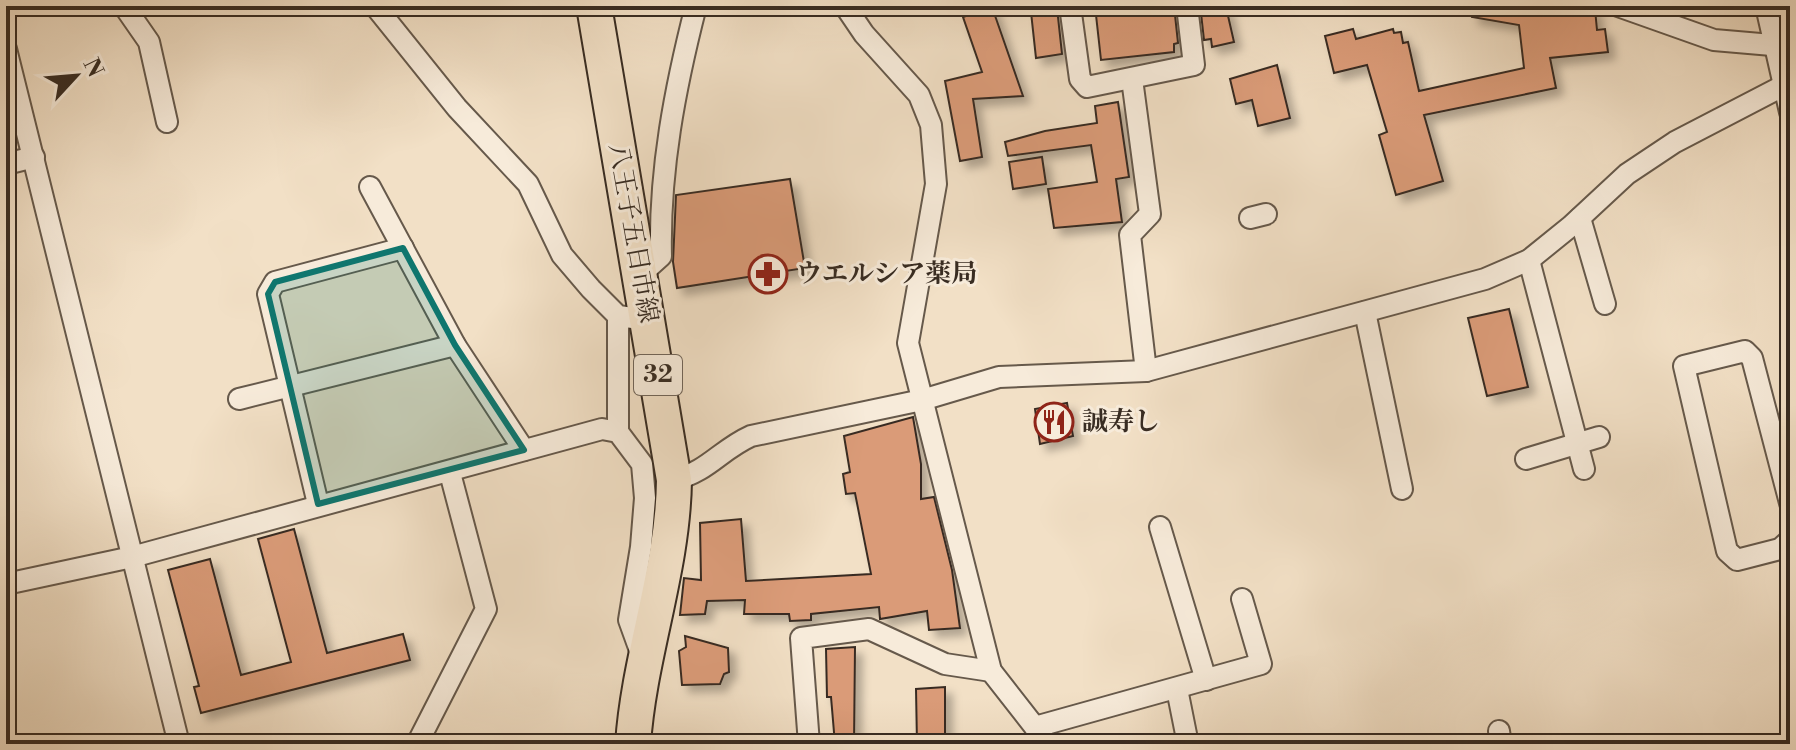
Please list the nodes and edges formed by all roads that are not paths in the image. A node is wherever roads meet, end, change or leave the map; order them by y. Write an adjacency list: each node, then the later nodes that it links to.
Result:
1 (124, 6): 15 (street)
2 (375, 6): 25 (street)
3 (594, 6): 22 (main road, 八王子五日市線 / 32)
4 (696, 6): 22 (street)
5 (845, 6): 30 (street)
6 (1070, 6): 12 (street)
7 (1187, 6): 12 (street)
8 (1618, 6): 10 (street)
9 (1766, 6): 10 (street)
10 (1772, 45): 13 (street)
11 (6, 49): 16 (street)
12 (1132, 79): 27 (street)
13 (1785, 81): 14 (street); 19 (street)
14 (1790, 112)
15 (167, 122)
16 (34, 157): 17 (street); 44 (street)
17 (6, 164)
18 (370, 187): 20 (street)
19 (1580, 218): 21 (street); 23 (street)
20 (403, 248): 26 (street); 28 (street)
21 (1529, 260): 24 (street); 33 (street)
22 (641, 274): 25 (main road, 八王子五日市線 / 32)
23 (1605, 304)
24 (1365, 312): 27 (street); 39 (street)
25 (633, 318): 31 (street); 38 (main road, 八王子五日市線 / 32)
26 (455, 345): 28 (street); 34 (street)
27 (1146, 371): 30 (street)
28 (291, 387): 29 (street); 41 (street)
29 (239, 399)
30 (922, 400): 38 (street); 48 (street)
31 (618, 432): 34 (street); 47 (street)
32 (1599, 437): 33 (street)
33 (1577, 443): 35 (street); 36 (street)
34 (524, 450): 37 (street)
35 (1526, 459)
36 (1584, 469)
37 (450, 473): 41 (street); 53 (street)
38 (674, 480): 47 (main road, 八王子五日市線 / 32)
39 (1402, 489)
40 (1790, 503): 43 (street)
41 (318, 504): 44 (street)
42 (1160, 527): 49 (street)
43 (1790, 540)
44 (132, 557): 45 (street); 52 (street)
45 (6, 584)
46 (1242, 599): 49 (street)
47 (645, 665): 54 (main road, 八王子五日市線 / 32)
48 (991, 671): 51 (street); 55 (street)
49 (1206, 680): 50 (street)
50 (1177, 689): 51 (street); 57 (street)
51 (1035, 727): 56 (street)
52 (179, 744)
53 (417, 744)
54 (633, 744)
55 (809, 744)
56 (1048, 744)
57 (1188, 744)

